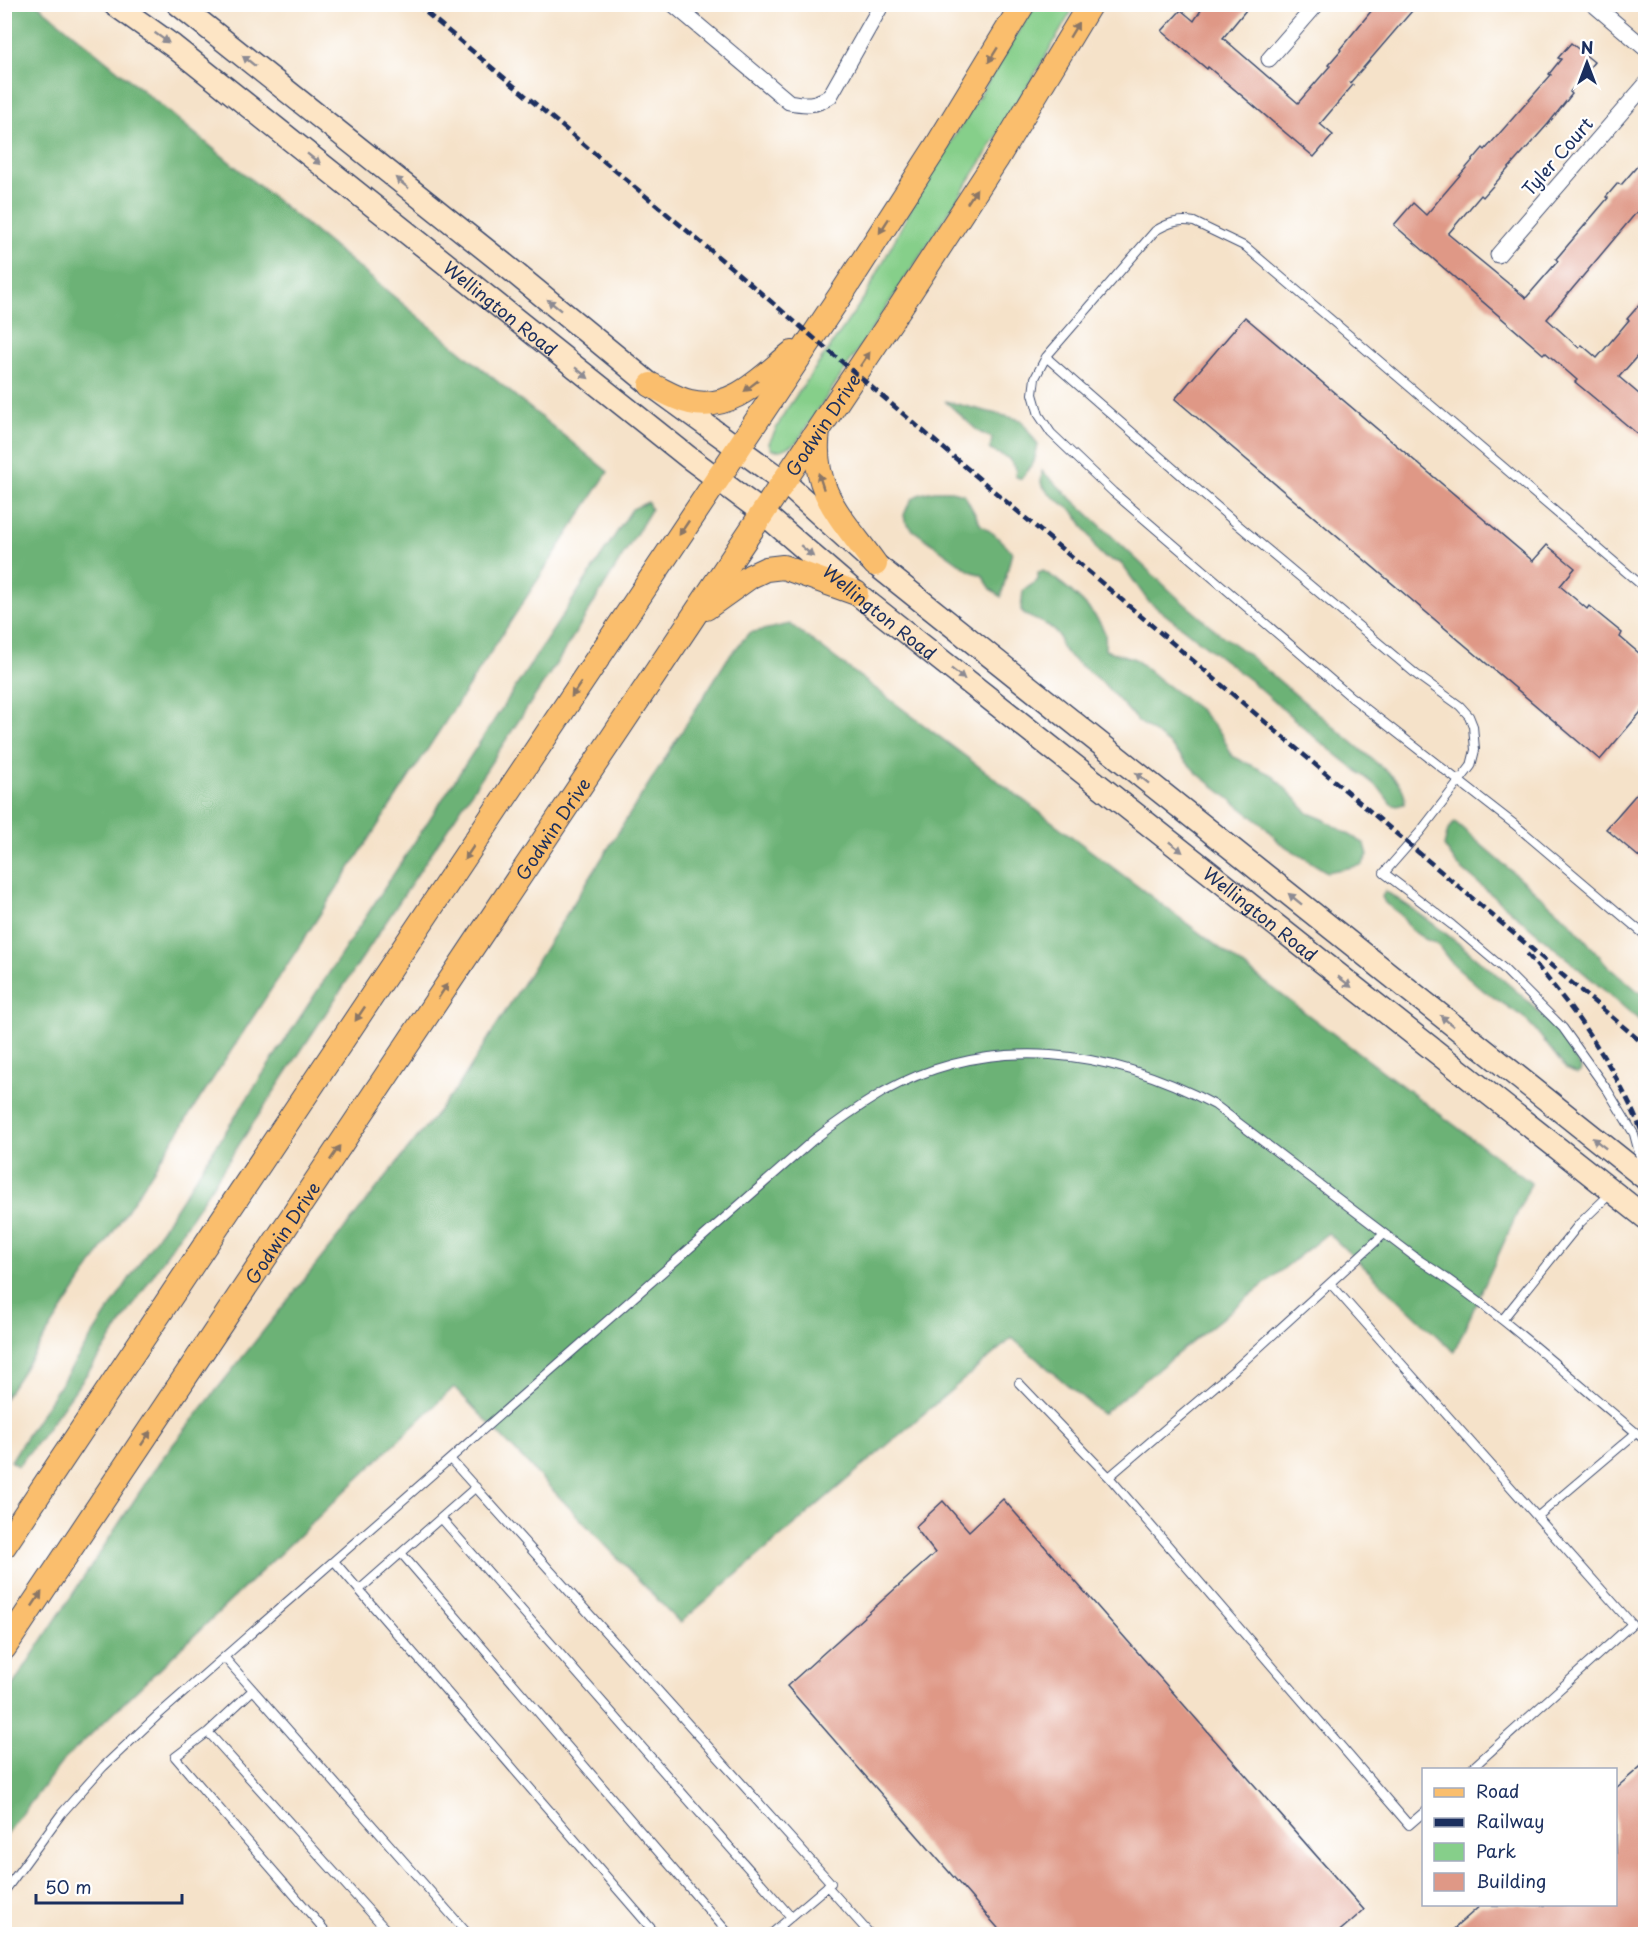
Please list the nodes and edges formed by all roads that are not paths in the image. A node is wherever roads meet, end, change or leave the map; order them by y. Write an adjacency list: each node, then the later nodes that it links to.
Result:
1 (114, 4): 18 (main road, Wellington Road, one-way to 18)
2 (177, 4): 15 (main road, Wellington Road, one-way to 2)
3 (673, 4): 4 (street)
4 (882, 4)
5 (1023, 4): 13 (main road, one-way to 13)
6 (1090, 4): 16 (main road, Godwin Drive, one-way to 6)
7 (1317, 4): 10 (street)
8 (1593, 4): 9 (street)
9 (1646, 49)
10 (1269, 59)
11 (1646, 84): 12 (street, Tyler Court)
12 (1498, 255)
13 (812, 336): 15 (main road, one-way to 15); 17 (main road)
14 (1046, 357): 22 (lane); 25 (lane); 25 (lane)
15 (651, 385): 17 (main road, Wellington Road)
16 (818, 429): 19 (main road, Godwin Drive); 21 (main road, one-way to 16)
17 (737, 448): 18 (main road); 19 (main road, Wellington Road)
18 (717, 479): 20 (main road, Wellington Road); 41 (main road, one-way to 41)
19 (783, 481): 20 (main road, Godwin Drive); 21 (main road, Wellington Road)
20 (762, 512): 23 (main road, Wellington Road, one-way to 23); 24 (main road, Godwin Drive)
21 (875, 564): 27 (main road, Wellington Road, one-way to 21)
22 (1646, 589)
23 (856, 593): 24 (main road); 28 (main road, Wellington Road, one-way to 28)
24 (690, 621): 45 (main road, Godwin Drive, one-way to 24)
25 (1460, 781): 26 (lane); 27 (lane)
26 (1646, 936)
27 (1646, 1178)
28 (1611, 1193): 29 (main road, Wellington Road); 32 (lane)
29 (1646, 1218)
30 (1384, 1234): 31 (lane); 32 (lane); 36 (lane)
31 (1330, 1283): 37 (lane); 39 (lane)
32 (1503, 1319): 34 (lane)
33 (1019, 1383): 37 (lane)
34 (1636, 1433): 35 (lane); 39 (lane)
35 (1646, 1441)
36 (451, 1460): 38 (lane); 43 (lane)
37 (1109, 1477): 50 (lane)
38 (476, 1487): 40 (lane); 51 (lane)
39 (1537, 1517): 49 (lane)
40 (441, 1518): 42 (lane); 53 (lane)
41 (4, 1546)
42 (401, 1553): 44 (lane); 59 (lane)
43 (334, 1561): 44 (lane); 46 (lane)
44 (359, 1590): 58 (lane)
45 (4, 1648)
46 (224, 1657): 47 (lane); 52 (lane)
47 (253, 1690): 48 (lane); 57 (lane)
48 (208, 1732): 55 (lane); 56 (lane)
49 (1472, 1768)
50 (1422, 1814)
51 (827, 1886): 53 (lane); 54 (lane)
52 (4, 1892)
53 (791, 1917): 60 (lane)
54 (867, 1931): 61 (lane)
55 (328, 1935)
56 (390, 1935)
57 (468, 1935)
58 (656, 1935)
59 (729, 1935)
60 (771, 1935)
61 (857, 1935)

